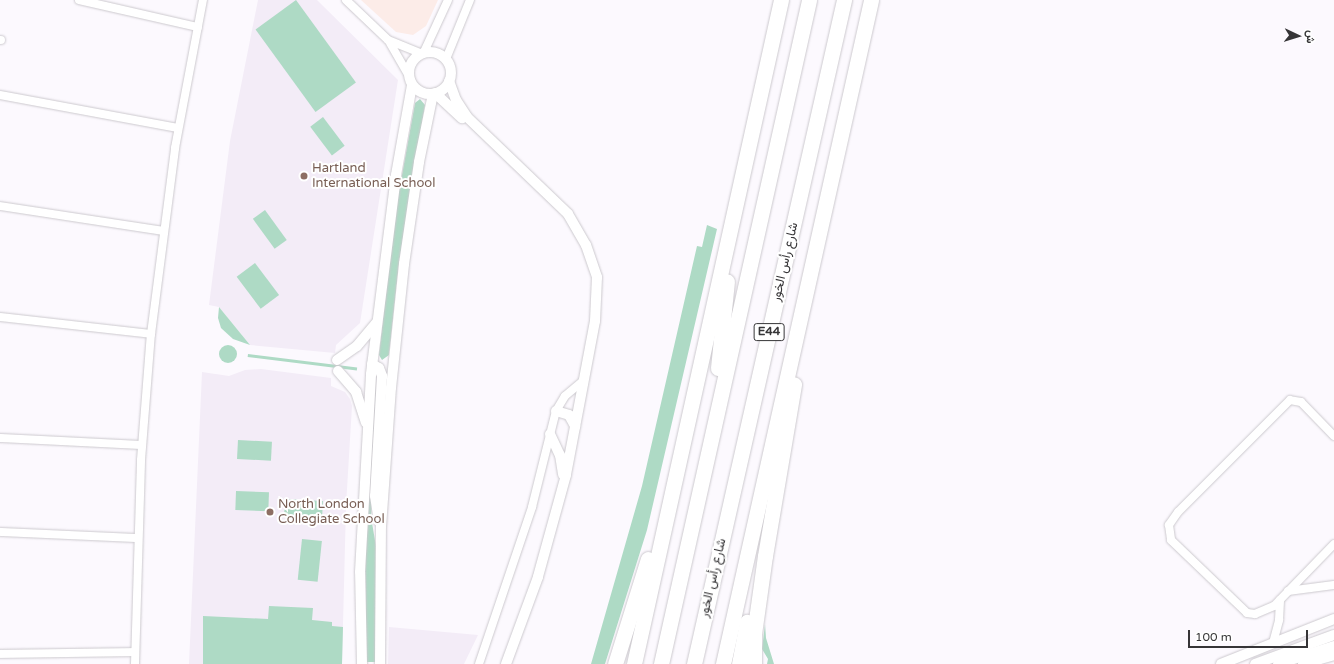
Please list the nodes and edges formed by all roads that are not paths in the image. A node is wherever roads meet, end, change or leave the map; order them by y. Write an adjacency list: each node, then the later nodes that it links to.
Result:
1 (79, 0): 10 (street)
2 (203, 0): 10 (street)
3 (346, 0): 11 (street)
4 (448, 0): 12 (street)
5 (470, 0): 13 (street)
6 (781, 0): 19 (highway)
7 (809, 0): 40 (highway, E44)
8 (844, 0): 66 (highway, شارع رأس الخور / E44)
9 (871, 0): 26 (highway)
10 (198, 27): 18 (street)
11 (388, 40): 12 (street); 14 (street)
12 (423, 53): 13 (street); 14 (street)
13 (446, 59): 15 (street)
14 (411, 80): 16 (street); 24 (street)
15 (449, 81): 16 (street); 22 (street)
16 (434, 93): 22 (street); 29 (street)
17 (0, 95): 18 (street)
18 (178, 128): 21 (street)
19 (735, 204): 40 (highway); 43 (highway)
20 (0, 206): 21 (street)
21 (162, 231): 25 (street)
22 (597, 286): 33 (street)
23 (0, 317): 25 (street)
24 (377, 322): 27 (street); 28 (street)
25 (151, 334): 41 (street)
26 (791, 356): 47 (highway); 67 (highway)
27 (337, 360)
28 (372, 364): 29 (street); 31 (street); 32 (street)
29 (393, 366): 32 (street)
30 (338, 371): 36 (street)
31 (371, 374): 32 (street); 36 (street)
32 (387, 376): 60 (street)
33 (583, 381): 34 (street); 35 (street)
34 (556, 412): 35 (street); 37 (street)
35 (575, 426): 42 (street)
36 (368, 427): 59 (street)
37 (550, 434): 42 (street); 61 (street)
38 (1334, 436): 50 (street)
39 (0, 438): 41 (street)
40 (710, 440): 65 (highway, E44)
41 (142, 445): 45 (street)
42 (564, 484): 62 (street)
43 (668, 512): 63 (highway); 64 (highway)
44 (0, 532): 45 (street)
45 (137, 538): 55 (street)
46 (1334, 544): 49 (street)
47 (764, 556): 68 (highway); 69 (highway)
48 (1334, 585): 49 (street)
49 (1288, 592): 50 (street)
50 (1280, 600): 53 (street)
51 (1334, 619): 53 (street)
52 (1334, 635): 71 (street)
53 (1273, 643): 70 (street)
54 (1334, 646): 72 (street)
55 (135, 652): 56 (street); 58 (street)
56 (0, 654)
57 (1334, 655): 73 (street)
58 (135, 664)
59 (362, 664)
60 (380, 664)
61 (479, 664)
62 (506, 664)
63 (615, 664)
64 (634, 664)
65 (661, 664)
66 (694, 664)
67 (723, 664)
68 (739, 664)
69 (754, 664)
70 (1221, 664)
71 (1256, 664)
72 (1278, 664)
73 (1303, 664)

